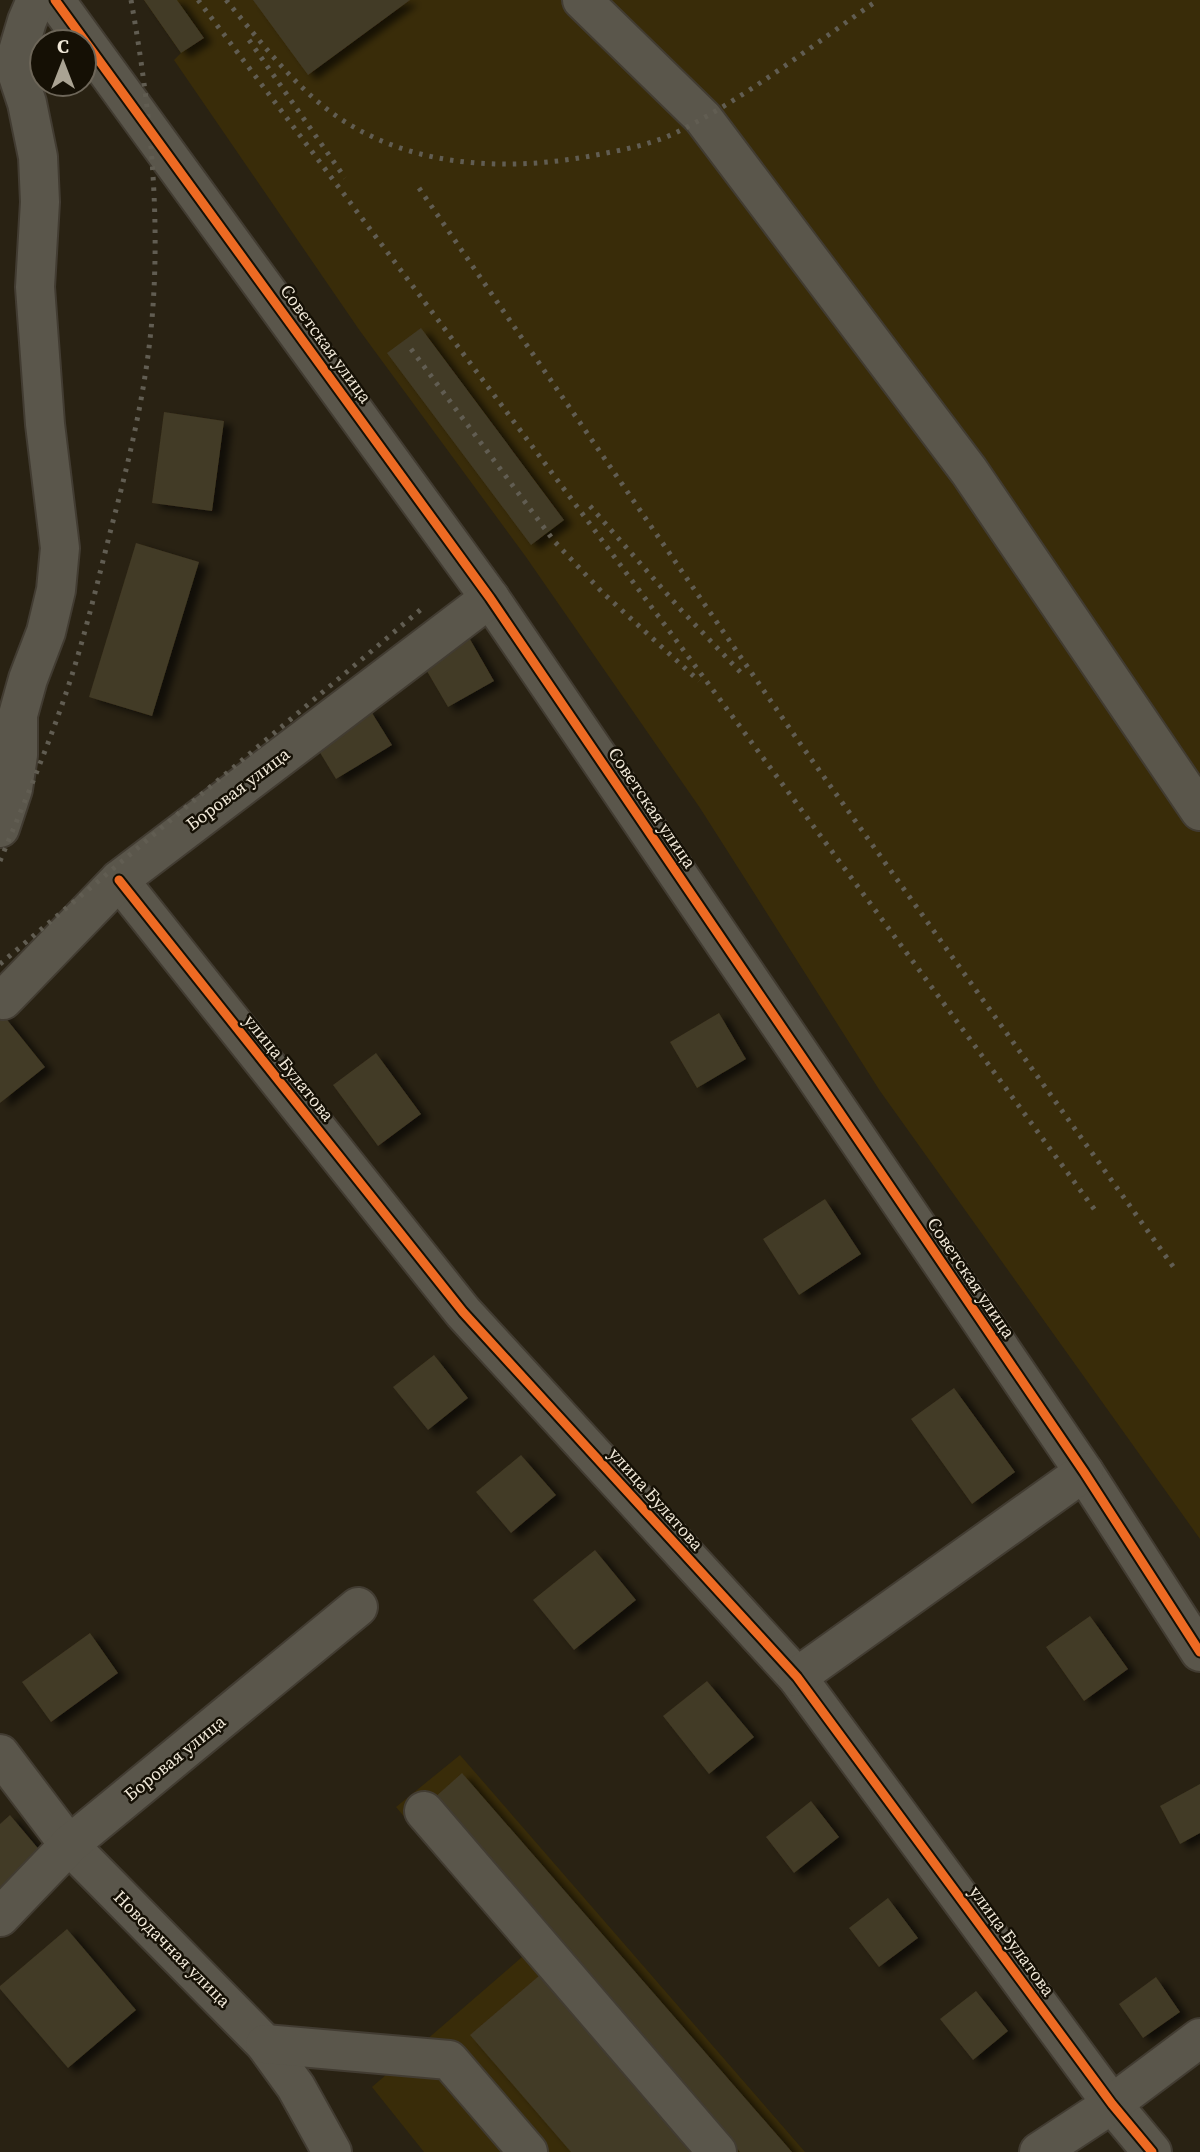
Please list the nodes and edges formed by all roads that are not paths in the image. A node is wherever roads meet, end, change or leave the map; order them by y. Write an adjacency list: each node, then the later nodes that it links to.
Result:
1 (36, 0): 5 (street)
2 (55, 0): 4 (street, Советская улица)
3 (582, 0): 6 (street)
4 (490, 598): 8 (street, Боровая улица); 10 (street, Советская улица)
5 (9, 714): 7 (street)
6 (1200, 811)
7 (0, 828)
8 (119, 880): 9 (street, Боровая улица); 13 (street, улица Булатова)
9 (3, 1000)
10 (1084, 1472): 12 (street, Советская улица); 13 (street)
11 (358, 1607): 16 (street, Боровая улица)
12 (1200, 1651)
13 (797, 1677): 20 (street, улица Булатова)
14 (0, 1754): 16 (street, Новодачная улица)
15 (424, 1811): 23 (street)
16 (69, 1845): 17 (street, Боровая улица); 19 (street, Новодачная улица)
17 (0, 1917)
18 (1200, 2038): 20 (street)
19 (265, 2043): 21 (street, Новодачная улица); 22 (street)
20 (1112, 2104): 24 (street); 25 (street, улица Булатова)
21 (332, 2152)
22 (528, 2152)
23 (717, 2152)
24 (1039, 2152)
25 (1152, 2152)

